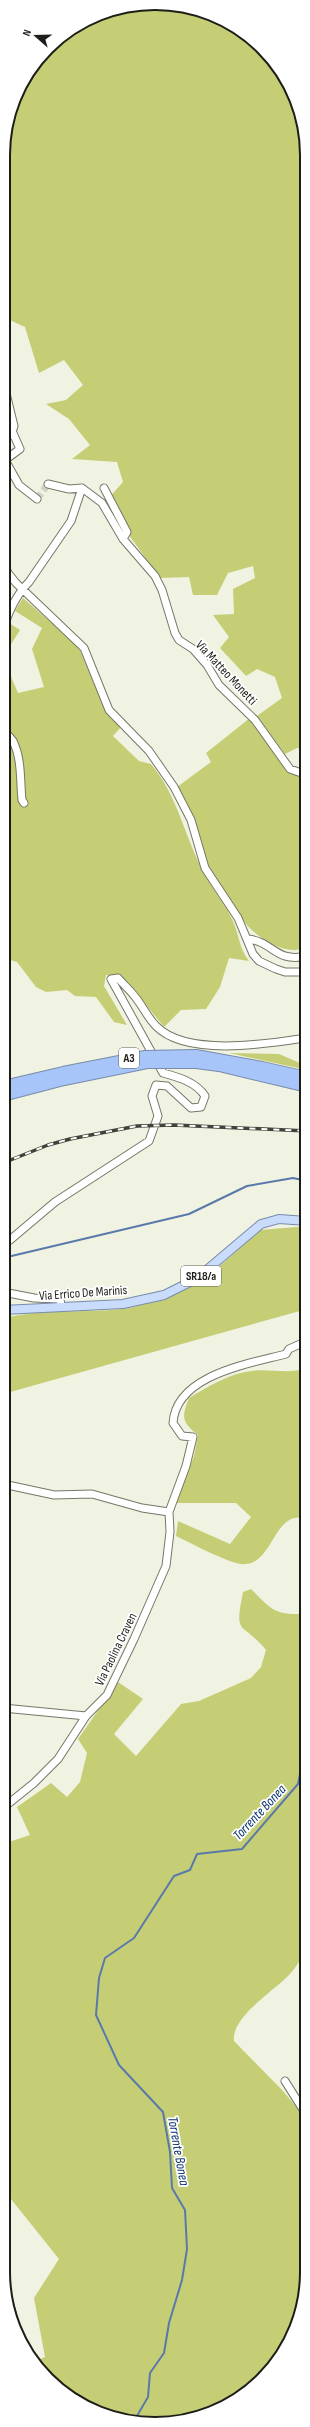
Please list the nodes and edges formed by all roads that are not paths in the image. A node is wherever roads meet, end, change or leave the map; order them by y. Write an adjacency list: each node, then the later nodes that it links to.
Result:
1 (10, 409): 2 (street)
2 (13, 432): 3 (street); 4 (street)
3 (10, 434)
4 (10, 456)
5 (10, 469): 9 (street)
6 (48, 484): 7 (street)
7 (82, 488): 10 (street, Via Matteo Monetti); 12 (street)
8 (104, 488): 10 (street)
9 (37, 499)
10 (124, 539): 15 (street, Via Matteo Monetti)
11 (10, 575): 12 (street)
12 (22, 589): 13 (street); 17 (street)
13 (10, 610)
14 (10, 738): 16 (street)
15 (300, 773)
16 (24, 803)
17 (248, 939): 18 (street); 19 (street)
18 (300, 957)
19 (300, 972)
20 (300, 1039): 28 (street)
21 (196, 1059): 22 (highway, A3); 23 (highway, A3, bridge); 25 (highway, A3)
22 (300, 1075)
23 (63, 1076): 24 (highway, A3); 26 (highway, A3)
24 (10, 1085)
25 (300, 1085)
26 (10, 1094)
27 (300, 1220): 30 (main road, Via Errico De Marinis / SR18/a)
28 (10, 1240)
29 (10, 1293): 30 (street)
30 (61, 1306): 31 (main road, Via Errico De Marinis / SR18/a)
31 (10, 1310)
32 (300, 1344): 34 (street)
33 (10, 1485): 34 (street)
34 (169, 1512): 36 (street, Via Paolina Craven)
35 (10, 1709): 36 (street)
36 (86, 1716): 37 (street, Via Paolina Craven)
37 (10, 1802)
38 (285, 2082): 39 (street)
39 (300, 2105)

